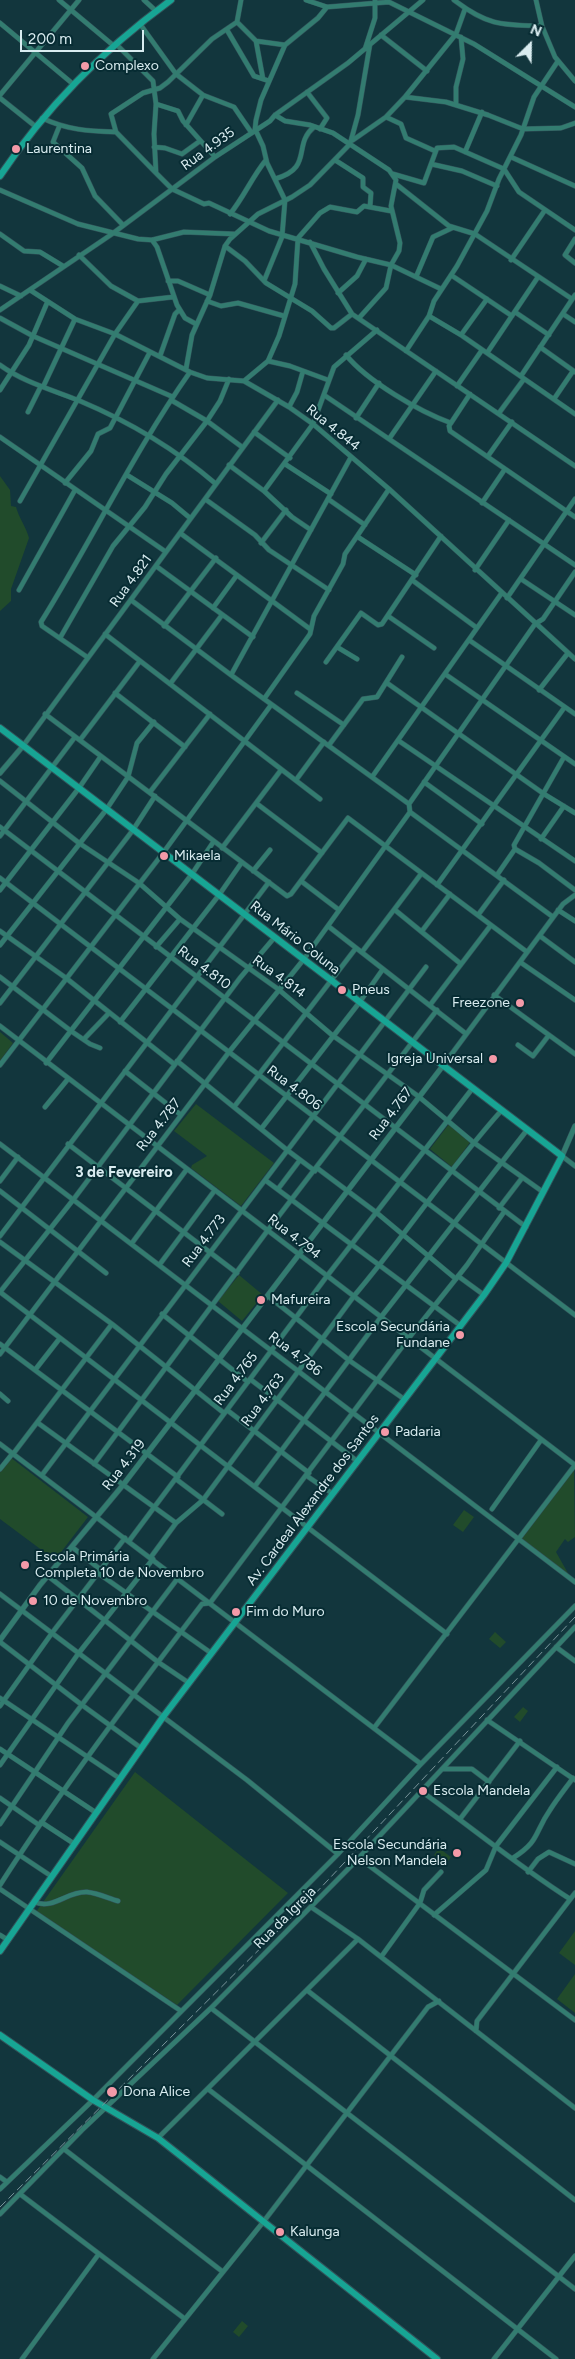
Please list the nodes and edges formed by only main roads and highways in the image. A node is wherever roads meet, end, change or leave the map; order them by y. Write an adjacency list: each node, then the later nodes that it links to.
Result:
1 (171, 0): 2 (main road)
2 (2, 168): 3 (main road)
3 (0, 176)
4 (0, 728): 5 (main road, Rua Mário Coluna)
5 (562, 1156): 6 (main road, Av. Cardeal Alexandre dos Santos)
6 (0, 1951)
7 (0, 2035): 8 (main road)
8 (437, 2359)

